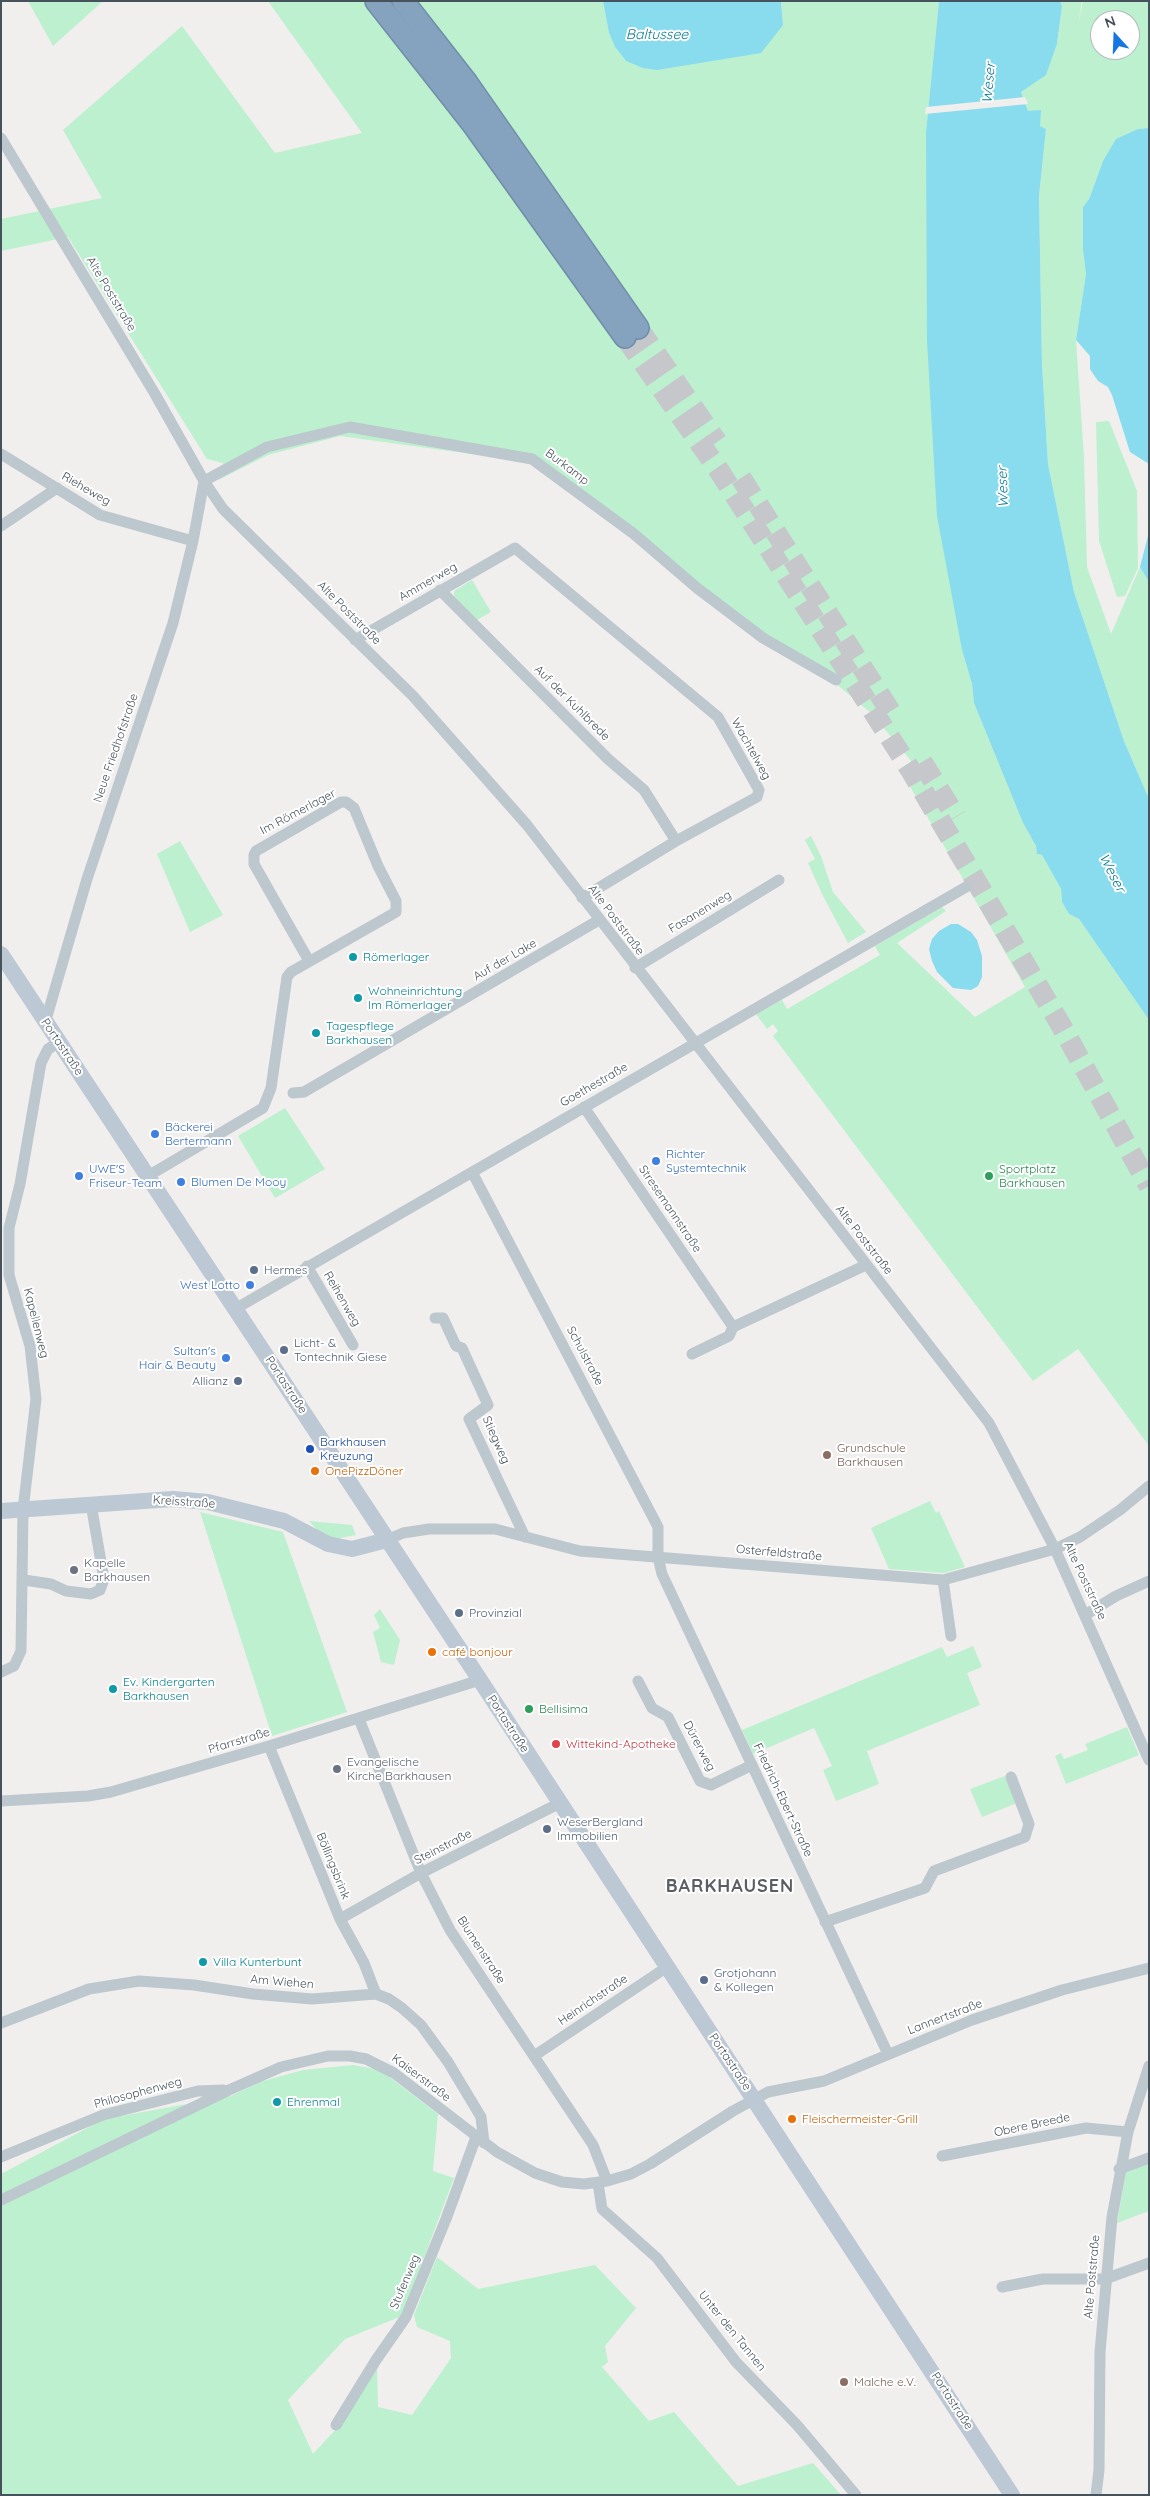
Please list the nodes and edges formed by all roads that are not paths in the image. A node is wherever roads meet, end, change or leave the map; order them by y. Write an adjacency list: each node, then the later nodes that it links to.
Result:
1 (376, 1): 2 (highway)
2 (402, 1)
3 (1, 138): 5 (street, Alte Poststraße)
4 (1, 454): 6 (street, Rieheweg)
5 (204, 480): 8 (street, Neue Friedhofstraße); 11 (street, Alte Poststraße); 12 (street, Burkamp)
6 (57, 488): 7 (street); 8 (street, Rieheweg)
7 (1, 526)
8 (194, 540): 21 (street, Neue Friedhofstraße)
9 (515, 548): 10 (street, Ammerweg); 13 (street, Wachtelweg)
10 (440, 590): 11 (street, Ammerweg); 13 (street, Auf der Kuhlbrede)
11 (355, 640): 16 (street, Alte Poststraße)
12 (836, 680)
13 (676, 841): 16 (street, Wachtelweg)
14 (780, 880): 20 (street, Fasanenweg)
15 (966, 887): 23 (street, Goethestraße)
16 (582, 898): 17 (street, Alte Poststraße)
17 (599, 920): 20 (street, Alte Poststraße); 24 (street, Auf der Lake)
18 (1, 954): 21 (main road, Portastraße)
19 (309, 961): 19 (street, Im Römerlager); 27 (street, Im Römerlager)
20 (635, 968): 23 (street, Alte Poststraße)
21 (45, 1023): 22 (main road, Portastraße)
22 (59, 1042): 27 (main road, Portastraße); 37 (street, Kapellenweg)
23 (694, 1043): 25 (street, Goethestraße); 28 (street, Alte Poststraße)
24 (293, 1093)
25 (584, 1107): 26 (street, Goethestraße); 32 (street, Stresemannstraße)
26 (472, 1172): 29 (street, Goethestraße); 42 (street, Schulstraße)
27 (148, 1176): 30 (main road, Portastraße)
28 (866, 1265): 32 (street); 41 (street, Alte Poststraße)
29 (307, 1266): 30 (street, Goethestraße); 33 (street, Reihenweg)
30 (236, 1309): 40 (main road, Portastraße)
31 (435, 1318): 39 (street, Stiegweg)
32 (733, 1327): 34 (street)
33 (353, 1345)
34 (692, 1354)
35 (1149, 1486): 41 (street, Osterfeldstraße)
36 (91, 1504): 37 (main road, Kreisstraße); 40 (main road, Kreisstraße); 43 (street)
37 (23, 1510): 38 (main road, Kreisstraße); 43 (street, Kapellenweg)
38 (1, 1511)
39 (525, 1537): 40 (street, Osterfeldstraße); 42 (street, Osterfeldstraße)
40 (387, 1540): 49 (main road, Portastraße)
41 (1055, 1549): 44 (street, Osterfeldstraße); 46 (street, Alte Poststraße)
42 (658, 1556): 44 (street, Osterfeldstraße); 54 (street, Friedrich-Ebert-Straße)
43 (24, 1580): 48 (street, Kapellenweg)
44 (943, 1580): 47 (street)
45 (1149, 1581): 46 (street)
46 (1085, 1615): 53 (street, Alte Poststraße)
47 (951, 1636)
48 (1, 1672)
49 (480, 1680): 51 (street, Pfarrstraße); 57 (main road, Portastraße)
50 (638, 1681): 54 (street, Dürerweg)
51 (359, 1719): 52 (street, Pfarrstraße); 58 (street, Blumenstraße)
52 (269, 1746): 56 (street, Pfarrstraße); 59 (street, Böllingsbrink)
53 (1149, 1760)
54 (752, 1765): 60 (street, Friedrich-Ebert-Straße)
55 (1011, 1777): 60 (street)
56 (1, 1801)
57 (560, 1803): 58 (street, Steinstraße); 61 (main road, Portastraße)
58 (422, 1873): 59 (street, Steinstraße); 66 (street, Blumenstraße)
59 (340, 1919): 63 (street, Böllingsbrink)
60 (825, 1922): 65 (street, Friedrich-Ebert-Straße)
61 (667, 1967): 66 (street, Heinrichstraße); 69 (main road, Portastraße)
62 (1149, 1968): 65 (street, Lannertstraße)
63 (376, 1994): 64 (street, Am Wiehen); 71 (street)
64 (1, 2023)
65 (888, 2054): 69 (street, Lannertstraße)
66 (534, 2056): 76 (street, Blumenstraße)
67 (1149, 2066): 70 (street, Alte Poststraße)
68 (229, 2090): 71 (street, Kaiserstraße); 73 (street, Philosophenweg); 77 (street, Kaiserstraße)
69 (754, 2098): 76 (street, Kaiserstraße); 83 (main road, Portastraße)
70 (1128, 2132): 72 (street, Obere Breede); 75 (street, Alte Poststraße)
71 (480, 2140): 76 (street, Kaiserstraße); 81 (street, Stufenweg)
72 (942, 2156)
73 (1, 2157)
74 (1149, 2158): 75 (street)
75 (1120, 2169): 79 (street, Alte Poststraße)
76 (602, 2182): 82 (street, Unter den Tannen)
77 (1, 2200)
78 (1149, 2263): 79 (street)
79 (1105, 2279): 80 (street); 84 (street, Alte Poststraße)
80 (1002, 2287)
81 (336, 2426)
82 (856, 2495)
83 (1012, 2495)
84 (1096, 2495)

